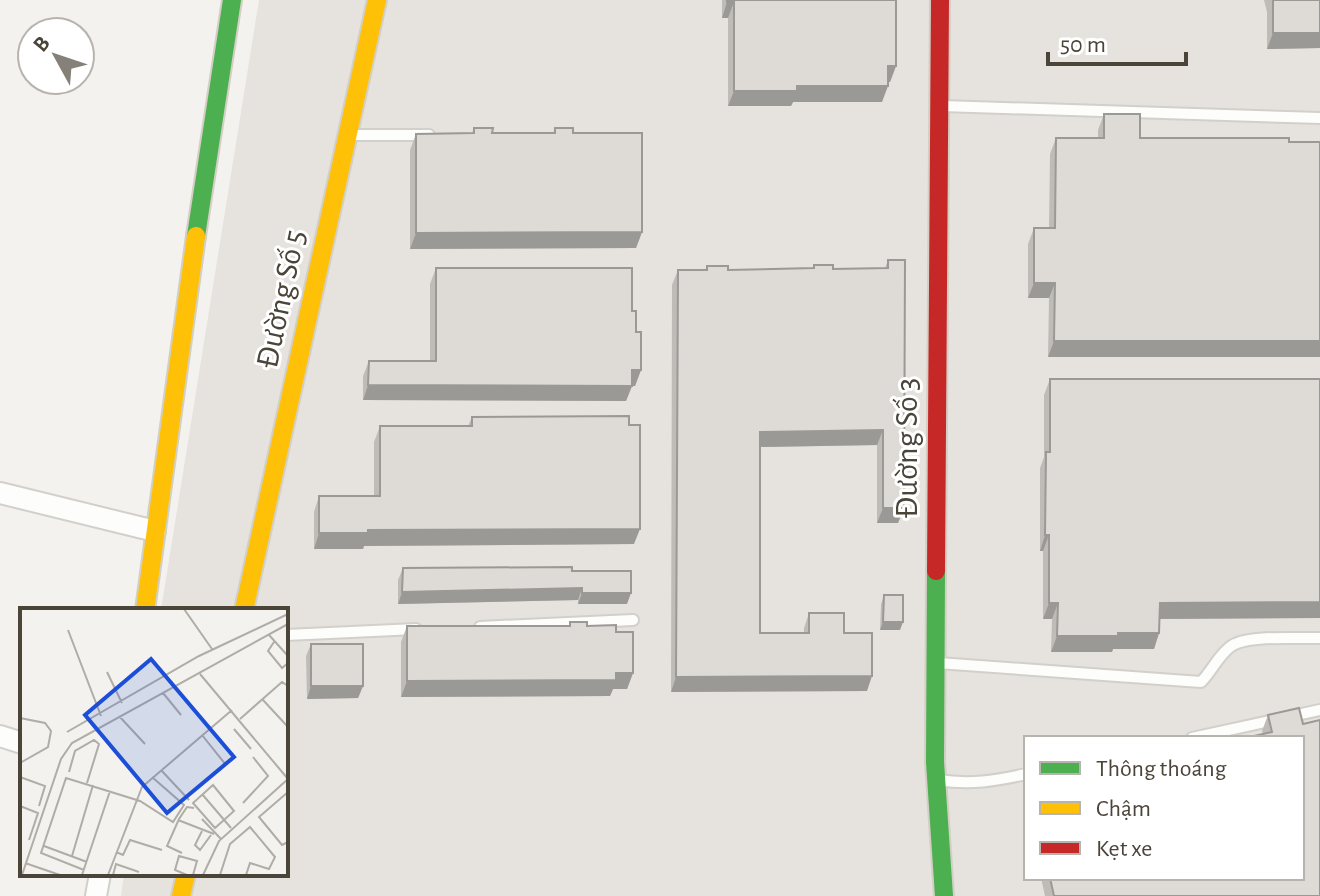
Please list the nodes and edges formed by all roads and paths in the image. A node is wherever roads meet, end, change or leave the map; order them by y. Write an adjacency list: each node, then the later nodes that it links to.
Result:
1 (232, 0): 9 (street)
2 (377, 0): 6 (street, Đường Số 5)
3 (940, 0): 4 (street, Đường Số 3)
4 (940, 106): 5 (lane); 17 (street, Đường Số 3)
5 (1320, 118)
6 (347, 135): 7 (lane); 11 (street, Đường Số 5)
7 (439, 135)
8 (0, 493): 9 (street)
9 (155, 531): 10 (street)
10 (145, 608)
11 (244, 608)
12 (633, 620): 13 (lane)
13 (475, 627)
14 (428, 629): 15 (lane)
15 (288, 635)
16 (1320, 638): 17 (lane)
17 (936, 663): 23 (street, Đường Số 3)
18 (1320, 710): 20 (lane)
19 (0, 736): 21 (street)
20 (1201, 736)
21 (20, 742)
22 (1024, 774): 23 (lane)
23 (936, 780): 28 (street, Đường Số 3)
24 (100, 876): 26 (street)
25 (186, 876): 27 (street)
26 (96, 896)
27 (181, 896)
28 (944, 896)

